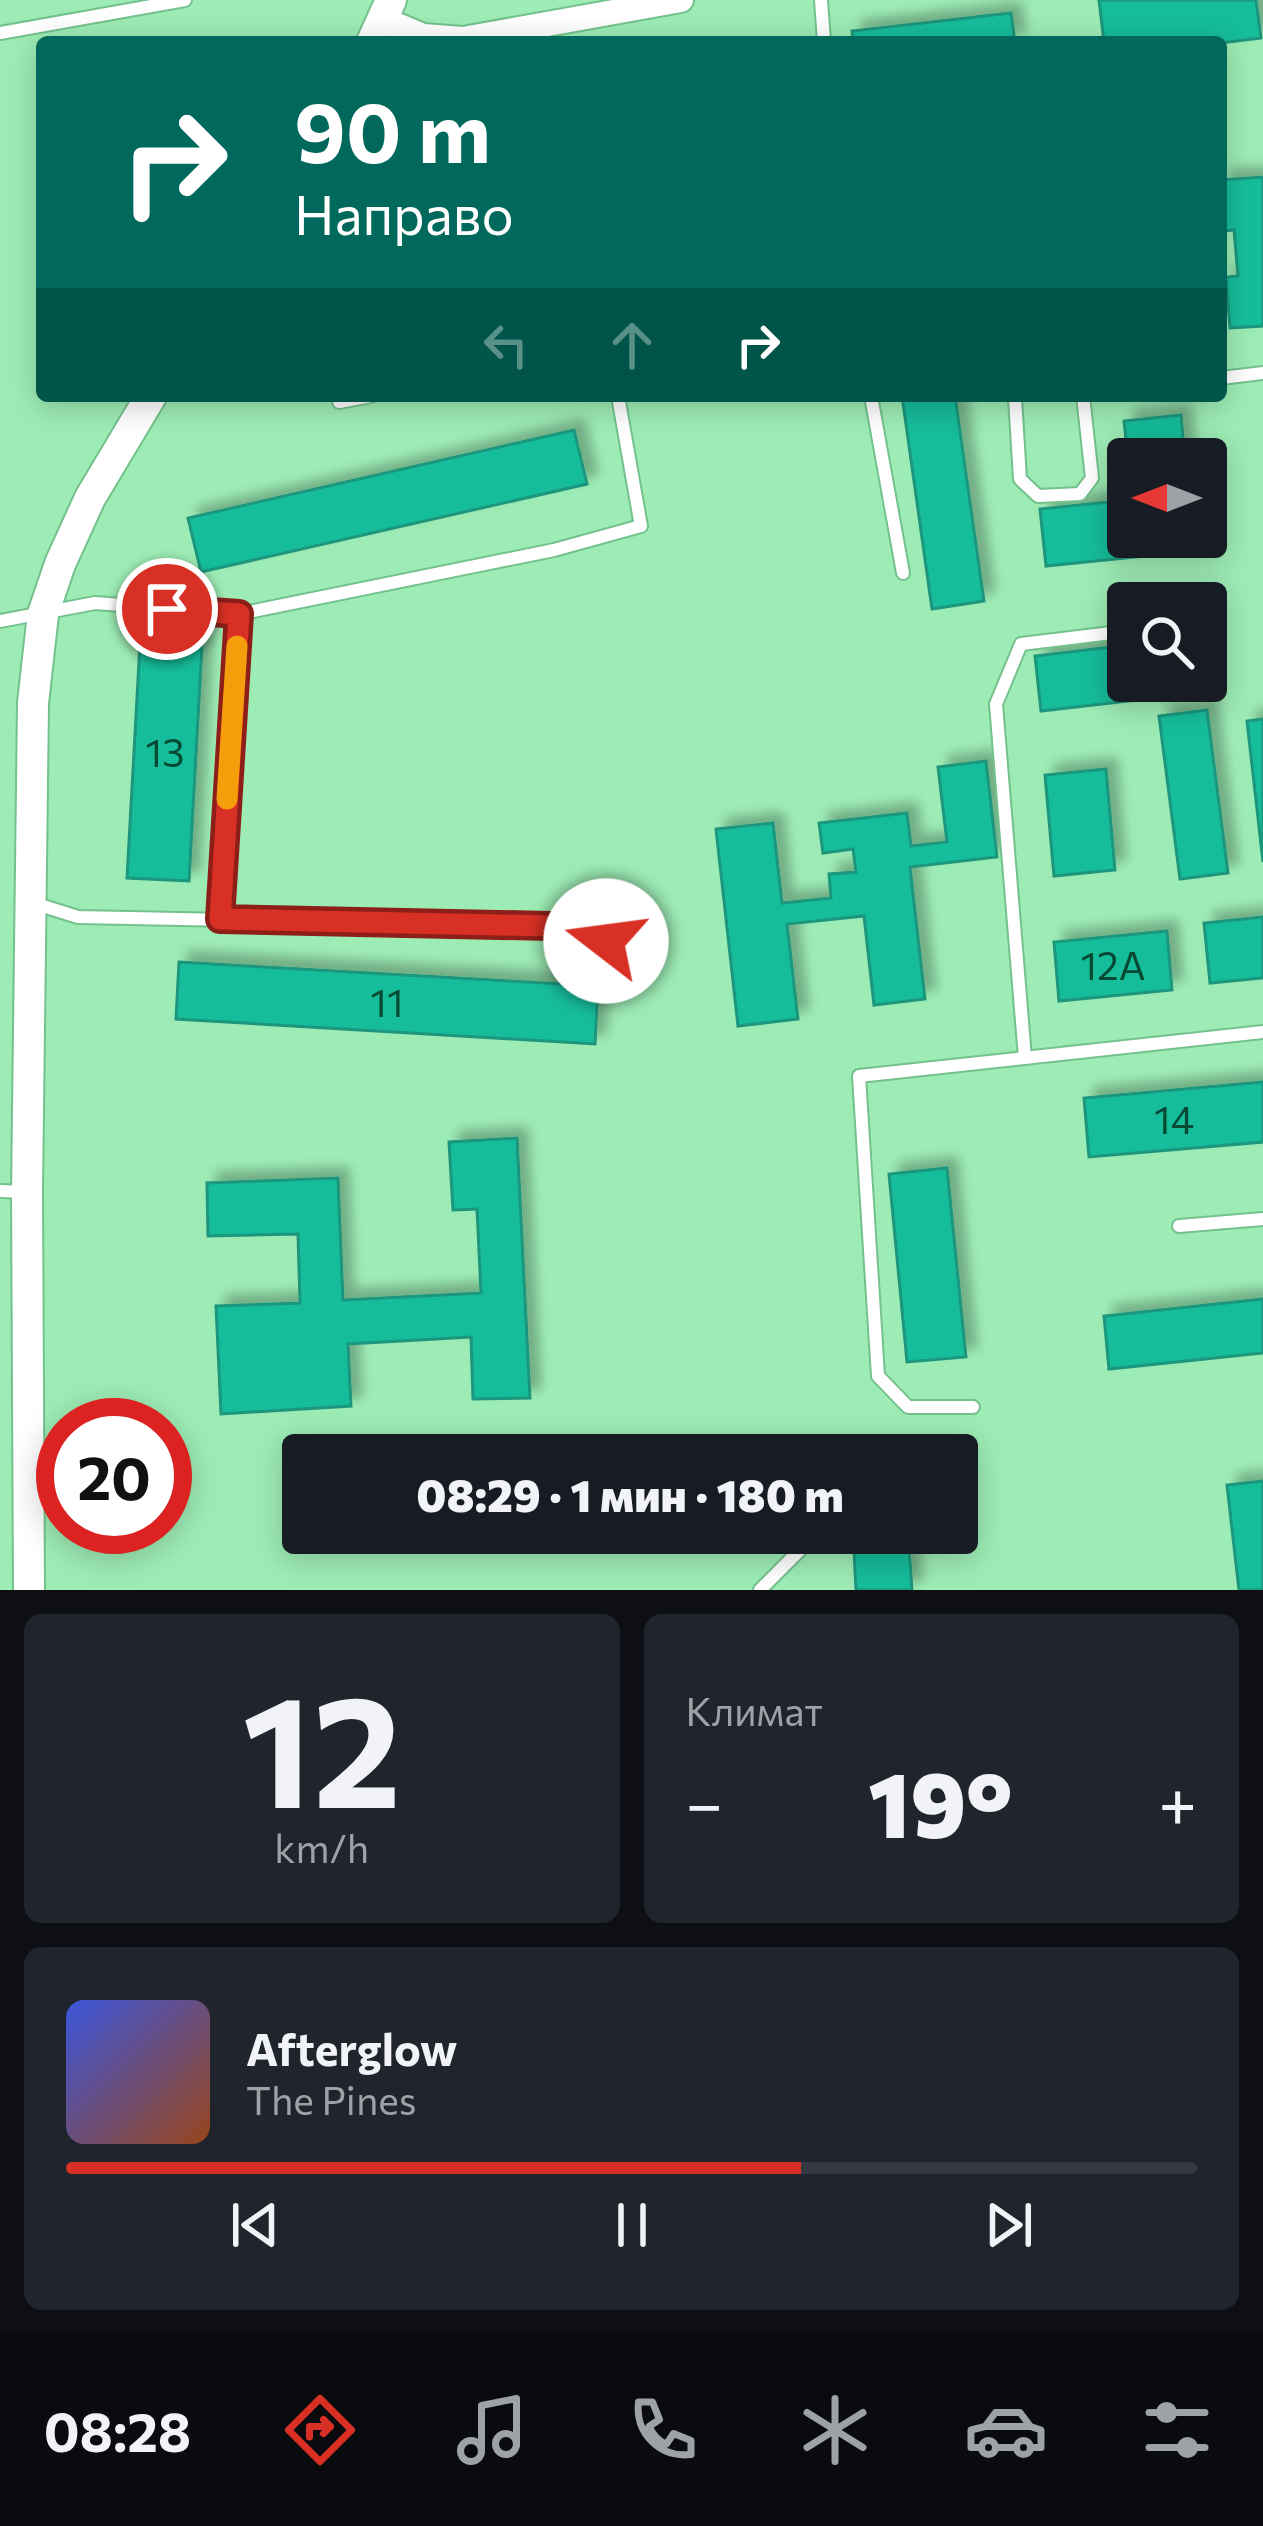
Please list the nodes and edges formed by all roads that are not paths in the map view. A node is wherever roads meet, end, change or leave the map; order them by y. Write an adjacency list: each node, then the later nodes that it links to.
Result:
1 (185, 0): 5 (lane)
2 (681, 0): 7 (street)
3 (821, 0): 8 (lane)
4 (382, 20): 6 (street)
5 (0, 33)
6 (423, 36)
7 (481, 36)
8 (824, 36)
9 (1263, 373): 10 (lane)
10 (1227, 377)
11 (147, 402): 17 (street)
12 (619, 402): 18 (lane)
13 (872, 402): 16 (lane)
14 (1015, 402): 15 (lane)
15 (1084, 402)
16 (903, 573)
17 (44, 614): 18 (lane); 19 (lane); 21 (street)
18 (239, 614): 22 (lane)
19 (0, 621)
20 (1107, 634): 25 (lane)
21 (29, 901): 22 (lane); 26 (street)
22 (220, 919): 23 (lane)
23 (606, 941)
24 (1263, 1032): 25 (lane)
25 (1025, 1058): 29 (lane)
26 (13, 1192): 31 (street)
27 (1263, 1219): 28 (lane)
28 (1179, 1226)
29 (973, 1407)
30 (796, 1554): 32 (lane)
31 (28, 1590)
32 (760, 1590)

